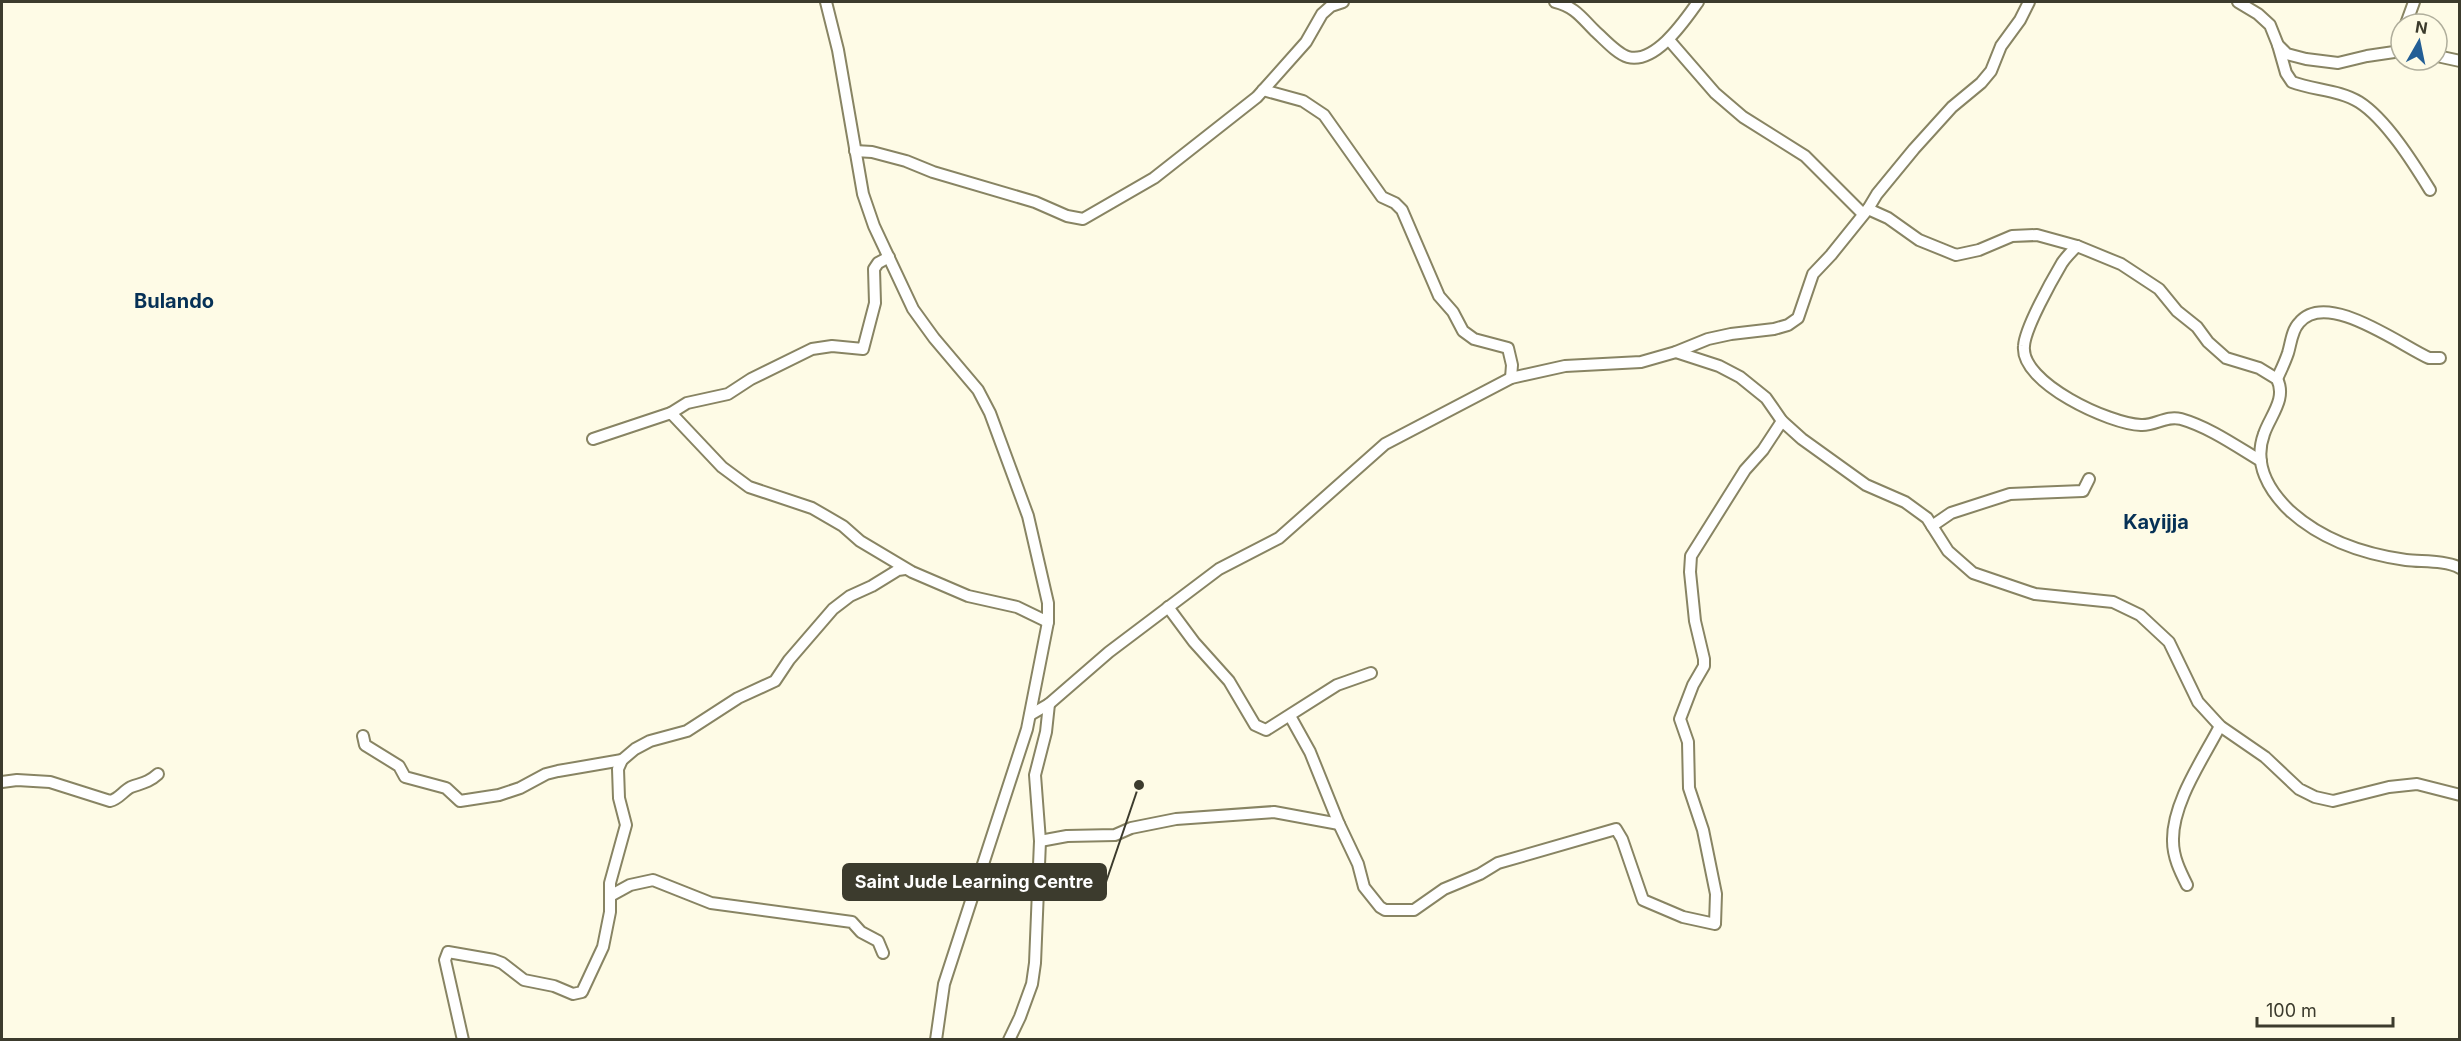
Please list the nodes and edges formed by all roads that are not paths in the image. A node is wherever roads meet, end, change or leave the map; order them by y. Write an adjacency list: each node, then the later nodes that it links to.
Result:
1 (826, 2): 11 (street)
2 (1343, 2): 10 (street)
3 (1554, 2): 7 (street)
4 (1698, 2): 7 (street)
5 (2029, 2): 13 (street)
6 (2238, 2): 8 (street)
7 (1668, 40): 13 (street)
8 (2277, 45): 9 (street); 12 (street)
9 (2389, 50)
10 (1263, 90): 11 (street); 18 (street)
11 (855, 151): 15 (street)
12 (2430, 190)
13 (1866, 212): 14 (street); 16 (street)
14 (2077, 246): 19 (street); 23 (street)
15 (889, 257): 20 (street); 29 (street)
16 (1676, 352): 18 (street); 21 (street)
17 (2440, 358): 19 (street)
18 (1510, 378): 28 (street)
19 (2277, 379): 23 (street)
20 (671, 413): 22 (street); 27 (street)
21 (1782, 421): 25 (street); 40 (street)
22 (593, 439)
23 (2261, 461): 26 (street)
24 (2089, 479): 25 (street)
25 (1932, 526): 34 (street)
26 (2460, 568)
27 (905, 569): 29 (street); 36 (street)
28 (1168, 607): 31 (street); 33 (street)
29 (1048, 622): 32 (street)
30 (1371, 673): 33 (street)
31 (1049, 704): 32 (street); 41 (street)
32 (1030, 715): 45 (street)
33 (1290, 716): 40 (street)
34 (2220, 726): 39 (street); 42 (street)
35 (363, 736): 36 (street)
36 (621, 760): 43 (street)
37 (158, 774): 38 (street)
38 (2, 782)
39 (2460, 795)
40 (1339, 824): 41 (street)
41 (1040, 841): 47 (street)
42 (2187, 885)
43 (610, 896): 44 (street); 46 (street)
44 (883, 953)
45 (936, 1039)
46 (463, 1040)
47 (1009, 1040)

